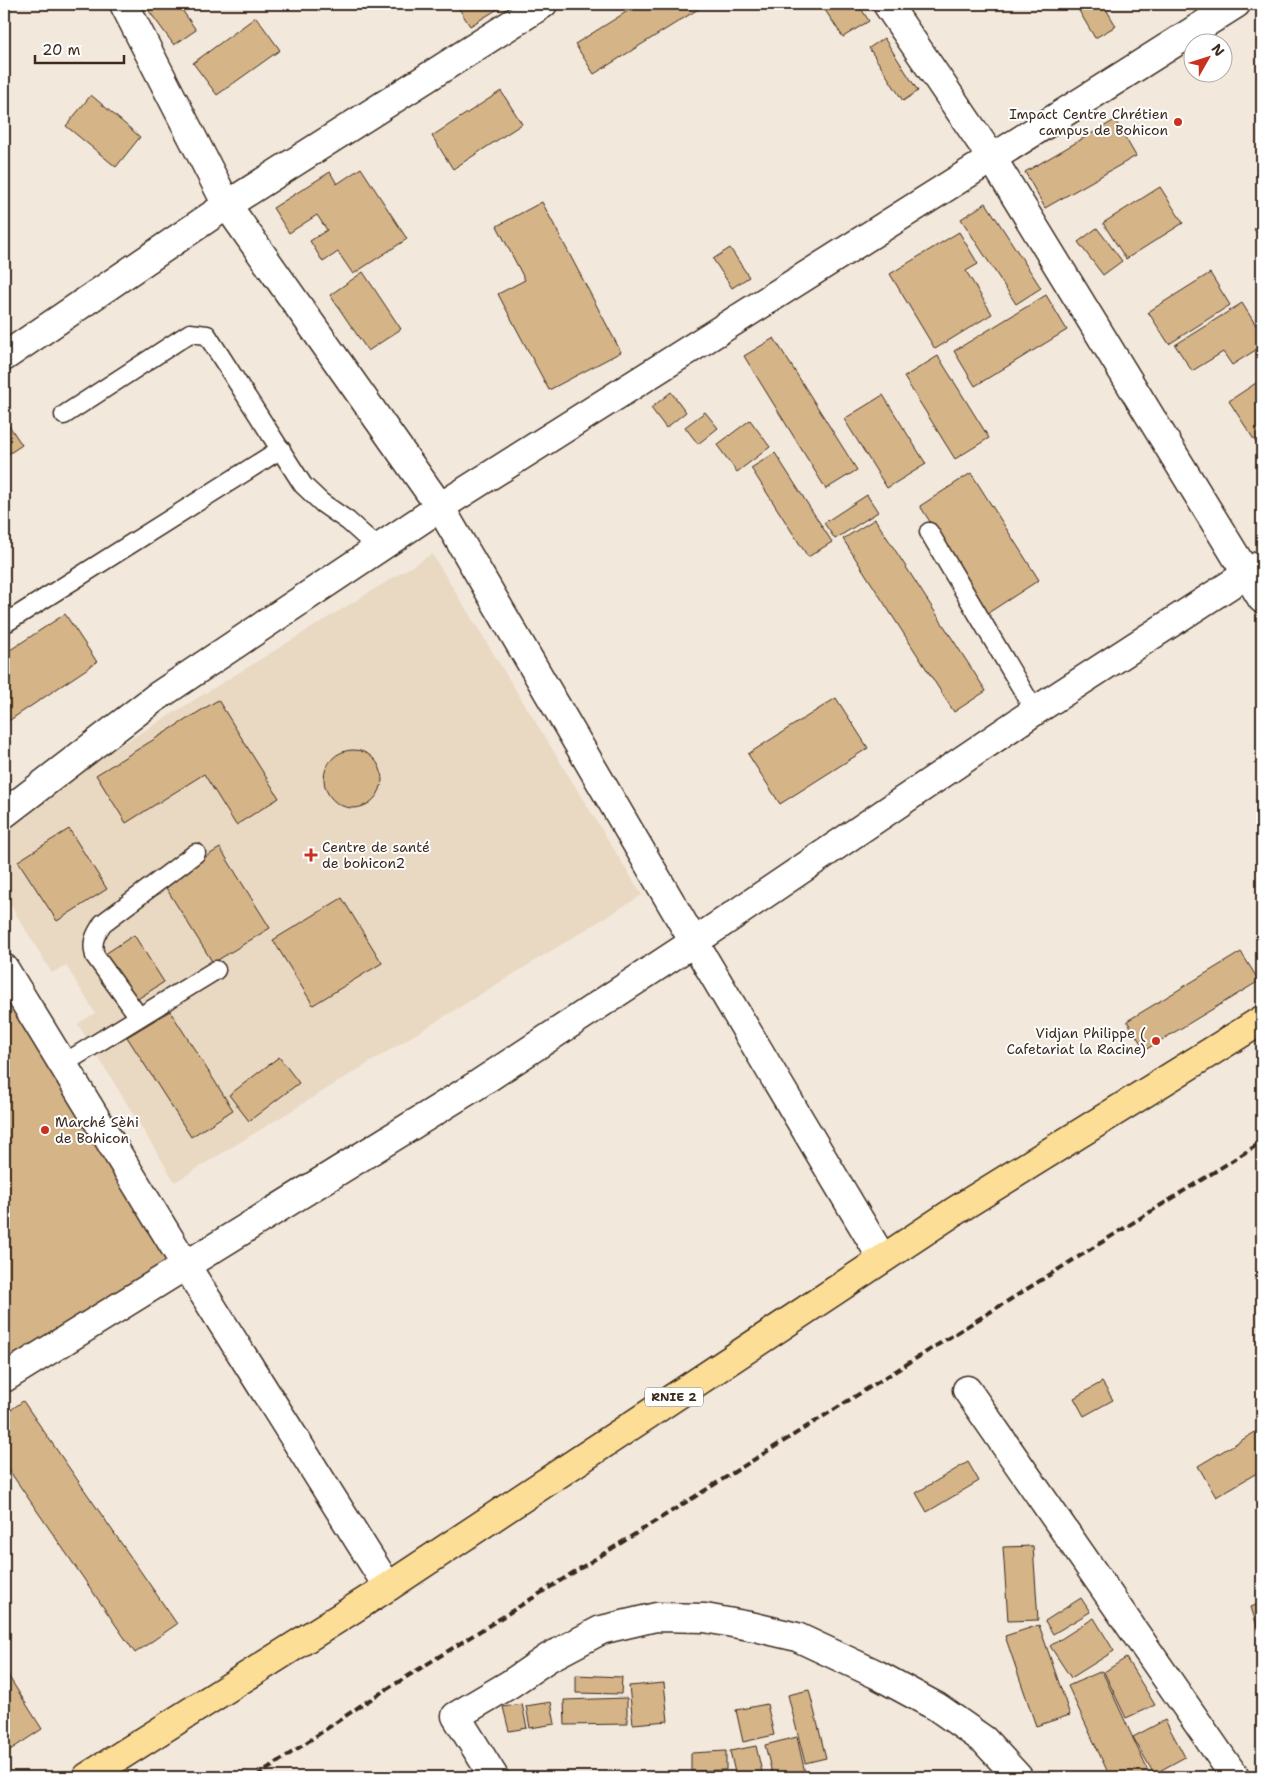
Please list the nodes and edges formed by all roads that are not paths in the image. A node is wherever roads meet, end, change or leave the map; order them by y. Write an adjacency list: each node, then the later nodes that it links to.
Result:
1 (124, 4): 6 (street)
2 (543, 4): 6 (street)
3 (887, 4): 5 (street)
4 (1236, 4): 5 (street)
5 (992, 158): 10 (street); 13 (street)
6 (227, 205): 7 (street); 10 (street)
7 (4, 357)
8 (64, 415): 9 (lane)
9 (281, 449): 12 (lane); 15 (lane)
10 (440, 507): 12 (street); 19 (street)
11 (929, 532): 16 (lane)
12 (378, 548): 17 (street)
13 (1255, 569): 14 (street); 16 (street)
14 (1262, 599)
15 (4, 624)
16 (1035, 711): 19 (street)
17 (4, 814)
18 (196, 853): 22 (lane)
19 (694, 942): 25 (street); 26 (street)
20 (4, 968): 24 (street)
21 (216, 970): 22 (lane)
22 (139, 1017): 24 (lane)
23 (1262, 1020): 25 (highway, RNIE 2)
24 (63, 1064): 26 (street)
25 (882, 1258): 29 (highway, RNIE 2)
26 (185, 1264): 27 (street); 29 (street)
27 (4, 1378)
28 (967, 1390): 33 (street)
29 (388, 1587): 30 (highway, RNIE 2)
30 (87, 1777)
31 (494, 1777): 32 (street)
32 (1018, 1777)
33 (1235, 1777)

